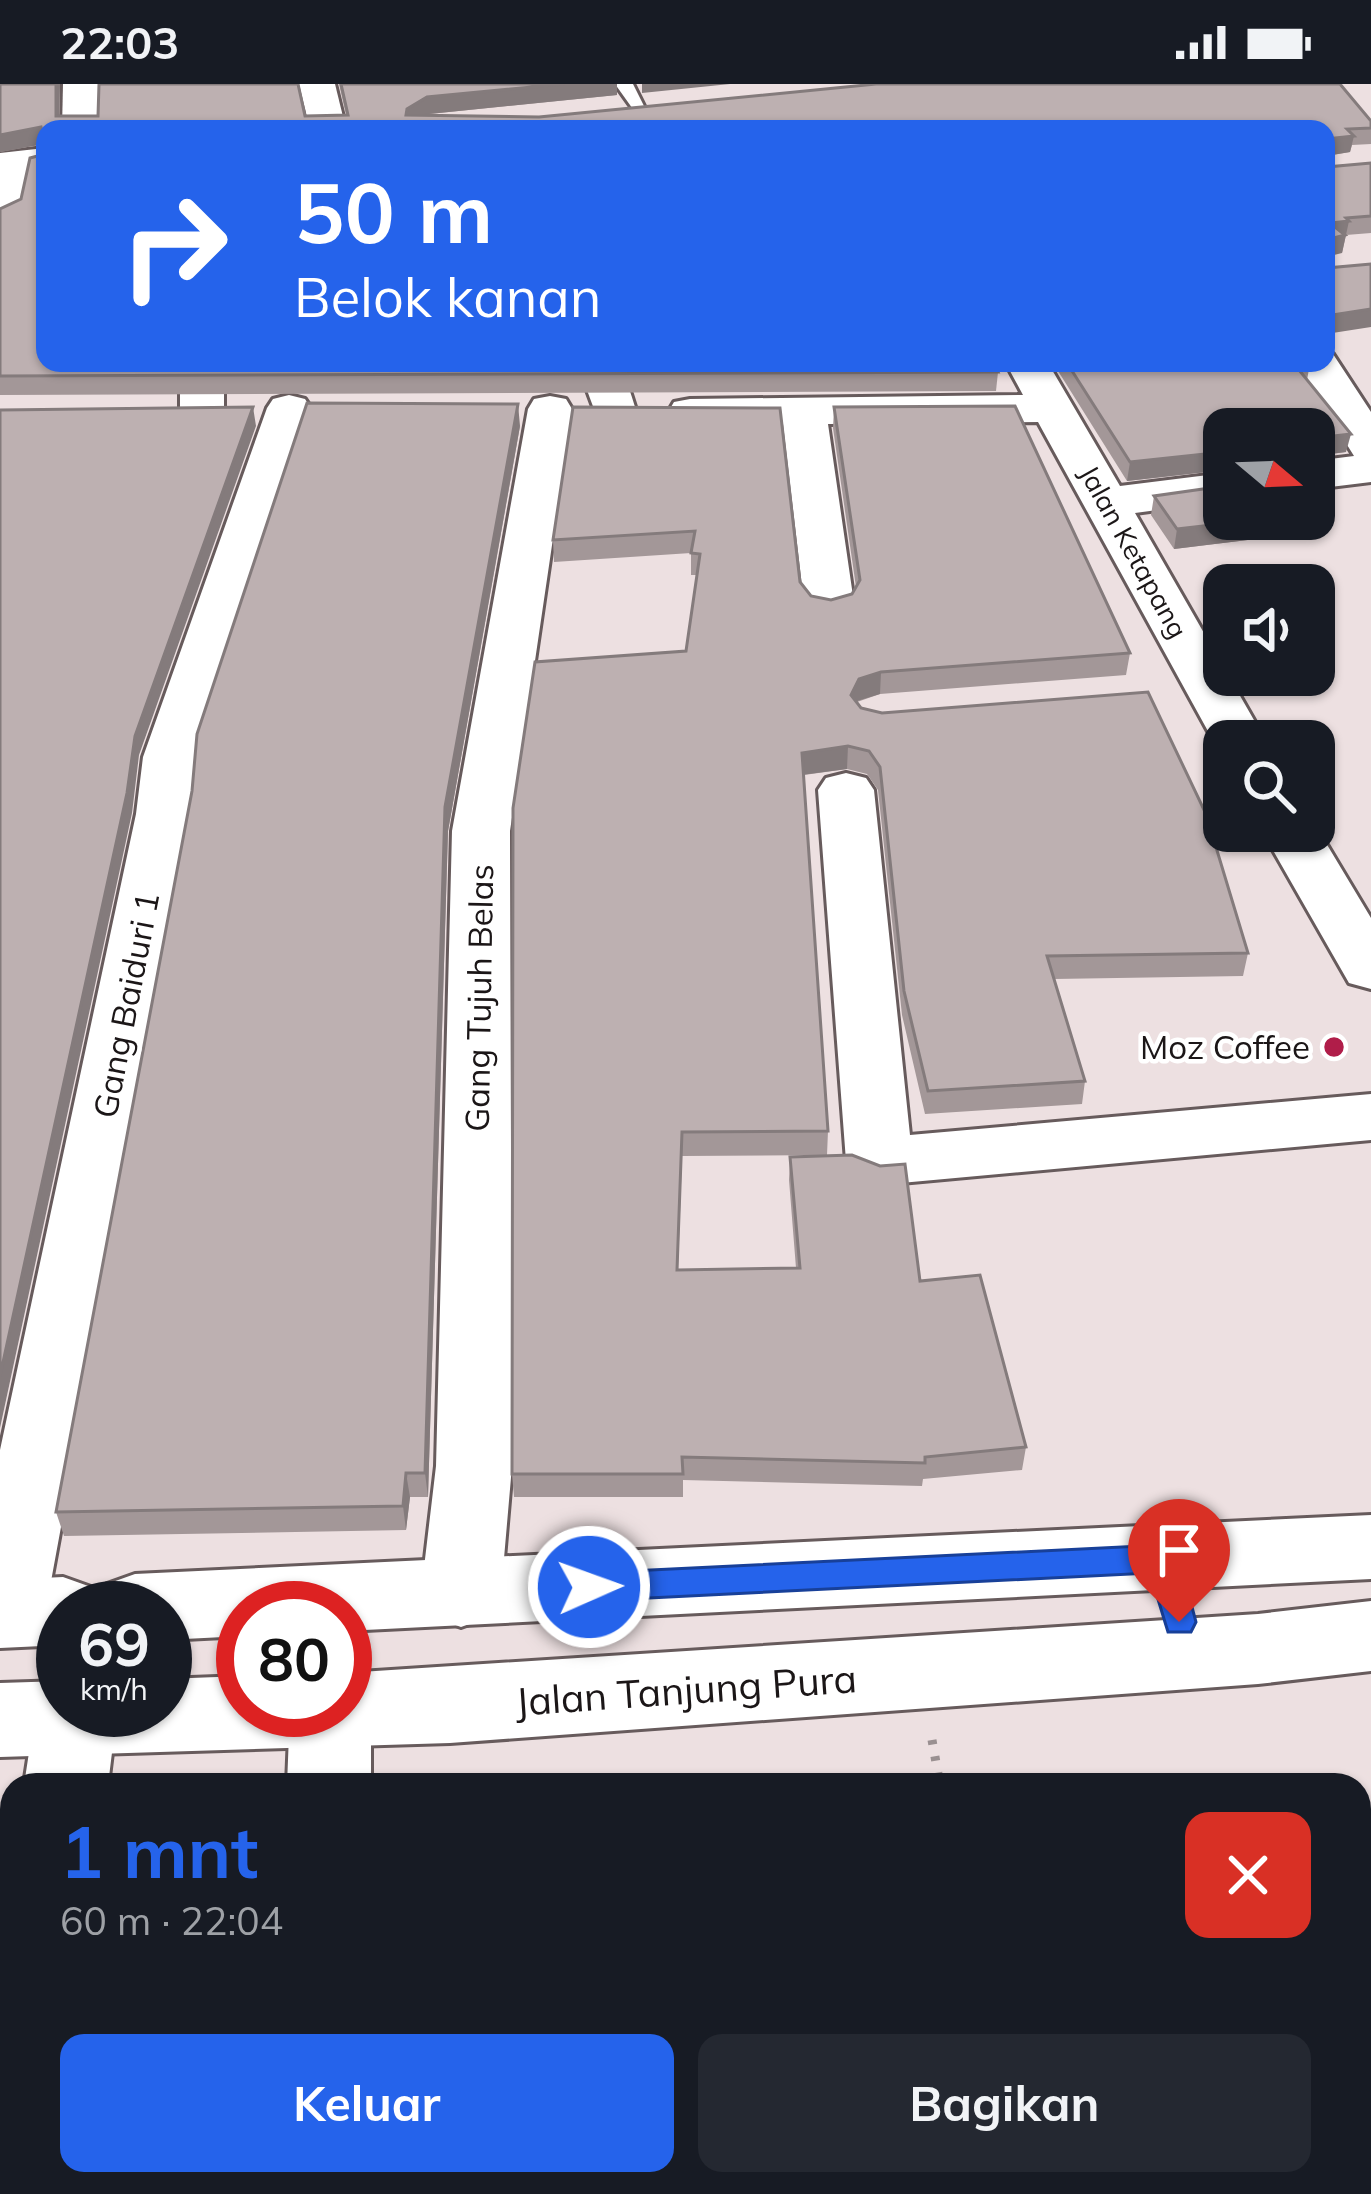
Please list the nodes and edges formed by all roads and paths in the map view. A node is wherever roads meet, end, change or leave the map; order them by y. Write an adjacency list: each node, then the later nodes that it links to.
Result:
1 (81, 84): 5 (main road)
2 (317, 84): 6 (main road)
3 (622, 101): 4 (main road)
4 (688, 104)
5 (80, 120)
6 (326, 120)
7 (36, 159): 8 (main road)
8 (0, 215)
9 (202, 372): 14 (main road)
10 (602, 372): 16 (main road)
11 (1033, 372): 13 (main road, Jalan Ketapang)
12 (1324, 372): 18 (main road)
13 (1052, 408): 17 (main road); 22 (main road, Jalan Ketapang)
14 (202, 409): 15 (main road); 33 (main road, Gang Baiduri 1)
15 (155, 410)
16 (614, 410): 17 (main road); 31 (main road, Gang Tujuh Belas)
17 (804, 414): 23 (main road)
18 (1371, 448)
19 (1371, 468): 20 (main road)
20 (1335, 472)
21 (1203, 490): 22 (main road)
22 (1106, 502): 24 (main road, Jalan Ketapang)
23 (829, 603)
24 (1216, 720)
25 (845, 790): 28 (main road)
26 (1303, 852): 27 (main road)
27 (1371, 969)
28 (1371, 1117)
29 (1371, 1547): 30 (main road)
30 (1162, 1558): 31 (main road); 35 (main road)
31 (460, 1593): 32 (main road)
32 (192, 1605)
33 (23, 1613)
34 (1371, 1636): 35 (main road, Jalan Tanjung Pura)
35 (1187, 1654): 37 (main road, Jalan Tanjung Pura)
36 (47, 1742): 37 (main road, Jalan Tanjung Pura)
37 (329, 1749)

